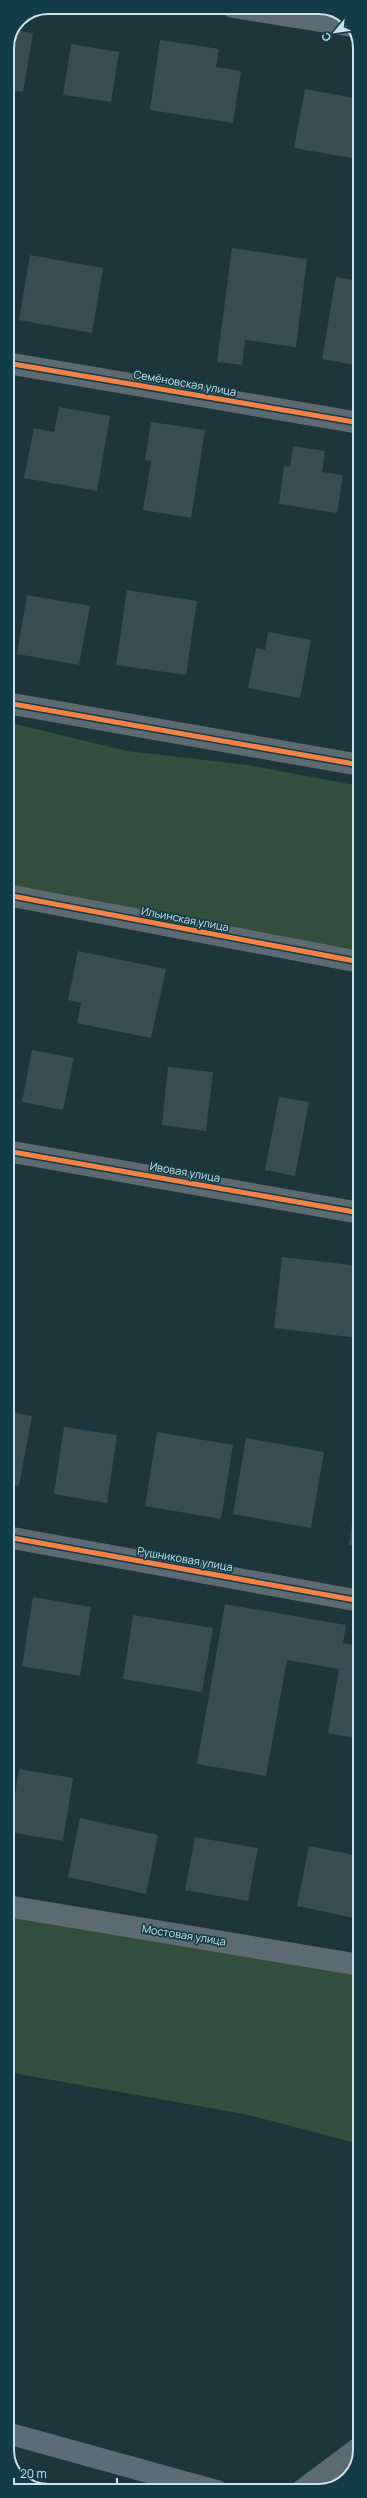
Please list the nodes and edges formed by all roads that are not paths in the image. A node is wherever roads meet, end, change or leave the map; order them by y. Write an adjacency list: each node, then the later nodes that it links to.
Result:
1 (277, 14): 2 (street)
2 (344, 25)
3 (14, 364): 4 (street, Семёновская улица)
4 (353, 422)
5 (14, 704): 6 (street)
6 (353, 764)
7 (14, 896): 8 (street, Ильинская улица)
8 (353, 961)
9 (14, 1152): 10 (street, Ивовая улица)
10 (353, 1212)
11 (14, 1538): 12 (street, Рушниковая улица)
12 (353, 1600)
13 (14, 1907): 14 (street, Мостовая улица)
14 (353, 1963)
15 (14, 2435): 17 (street)
16 (353, 2452): 18 (street)
17 (192, 2484)
18 (310, 2484)

